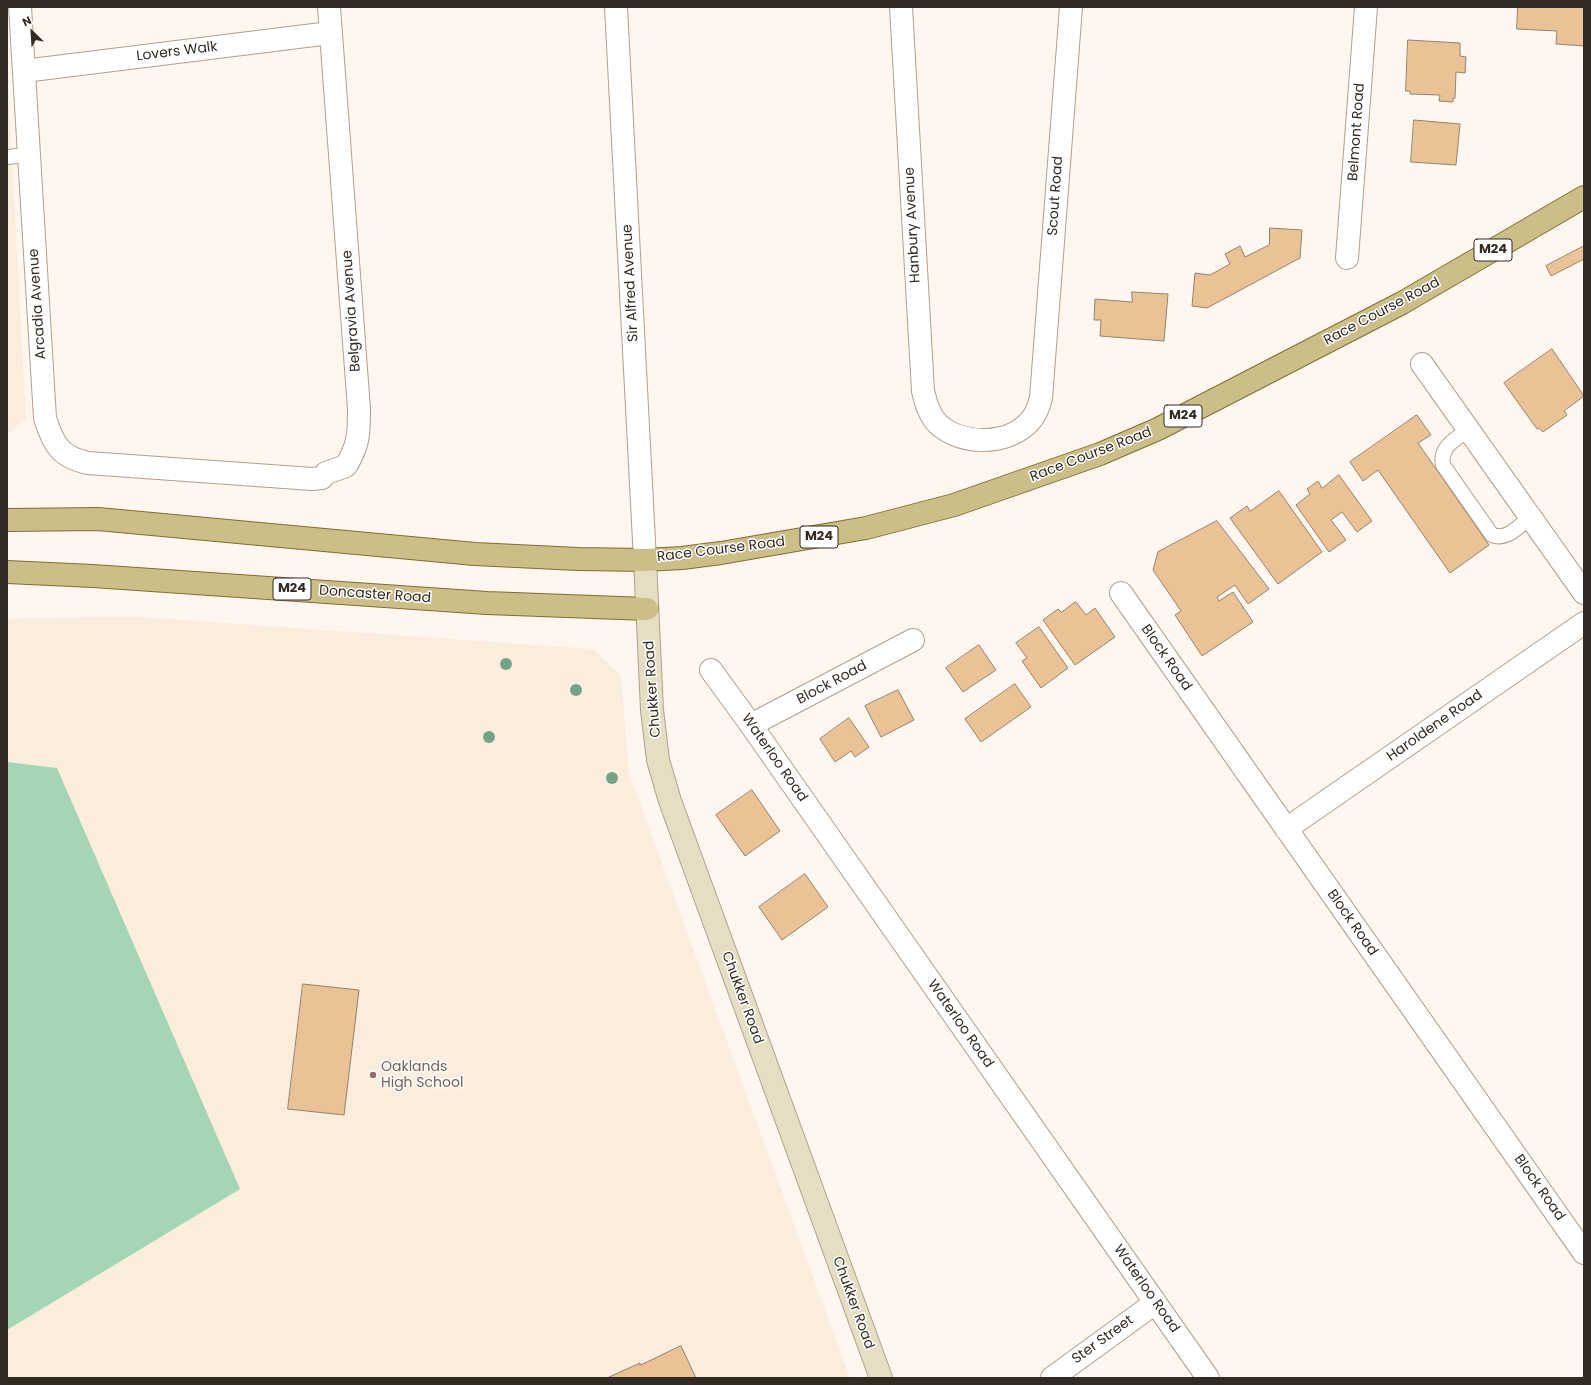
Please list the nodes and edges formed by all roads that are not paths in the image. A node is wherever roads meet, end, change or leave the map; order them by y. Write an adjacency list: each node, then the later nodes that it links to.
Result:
1 (20, 7): 8 (street, Arcadia Avenue)
2 (329, 7): 7 (street, Belgravia Avenue)
3 (616, 7): 19 (street, Sir Alfred Avenue)
4 (901, 7): 14 (street, Hanbury Avenue)
5 (1071, 7): 14 (street, Scout Road)
6 (1366, 7): 12 (street, Belmont Road)
7 (330, 33): 8 (street, Lovers Walk); 16 (street, Belgravia Avenue)
8 (24, 71): 9 (street, Arcadia Avenue)
9 (28, 155): 10 (lane); 16 (street, Arcadia Avenue)
10 (7, 156)
11 (1584, 197): 19 (main road, Race Course Road / M24)
12 (1347, 258)
13 (1422, 364): 15 (street)
14 (1043, 385)
15 (1468, 430): 17 (street); 17 (lane)
16 (204, 471)
17 (1530, 517): 21 (street)
18 (7, 520): 19 (main road, M24)
19 (645, 560): 23 (street, Chukker Road)
20 (7, 572): 23 (main road, Doncaster Road / M24)
21 (1584, 593)
22 (1121, 594): 28 (street, Block Road)
23 (647, 609): 31 (street, Chukker Road)
24 (1584, 623): 28 (street, Haroldene Road)
25 (912, 640): 27 (street, Block Road)
26 (711, 670): 27 (street, Waterloo Road)
27 (751, 725): 30 (street, Waterloo Road)
28 (1286, 829): 29 (street, Block Road)
29 (1584, 1253)
30 (1155, 1303): 32 (street, Ster Street); 33 (street, Waterloo Road)
31 (881, 1378)
32 (1052, 1378)
33 (1208, 1378)

